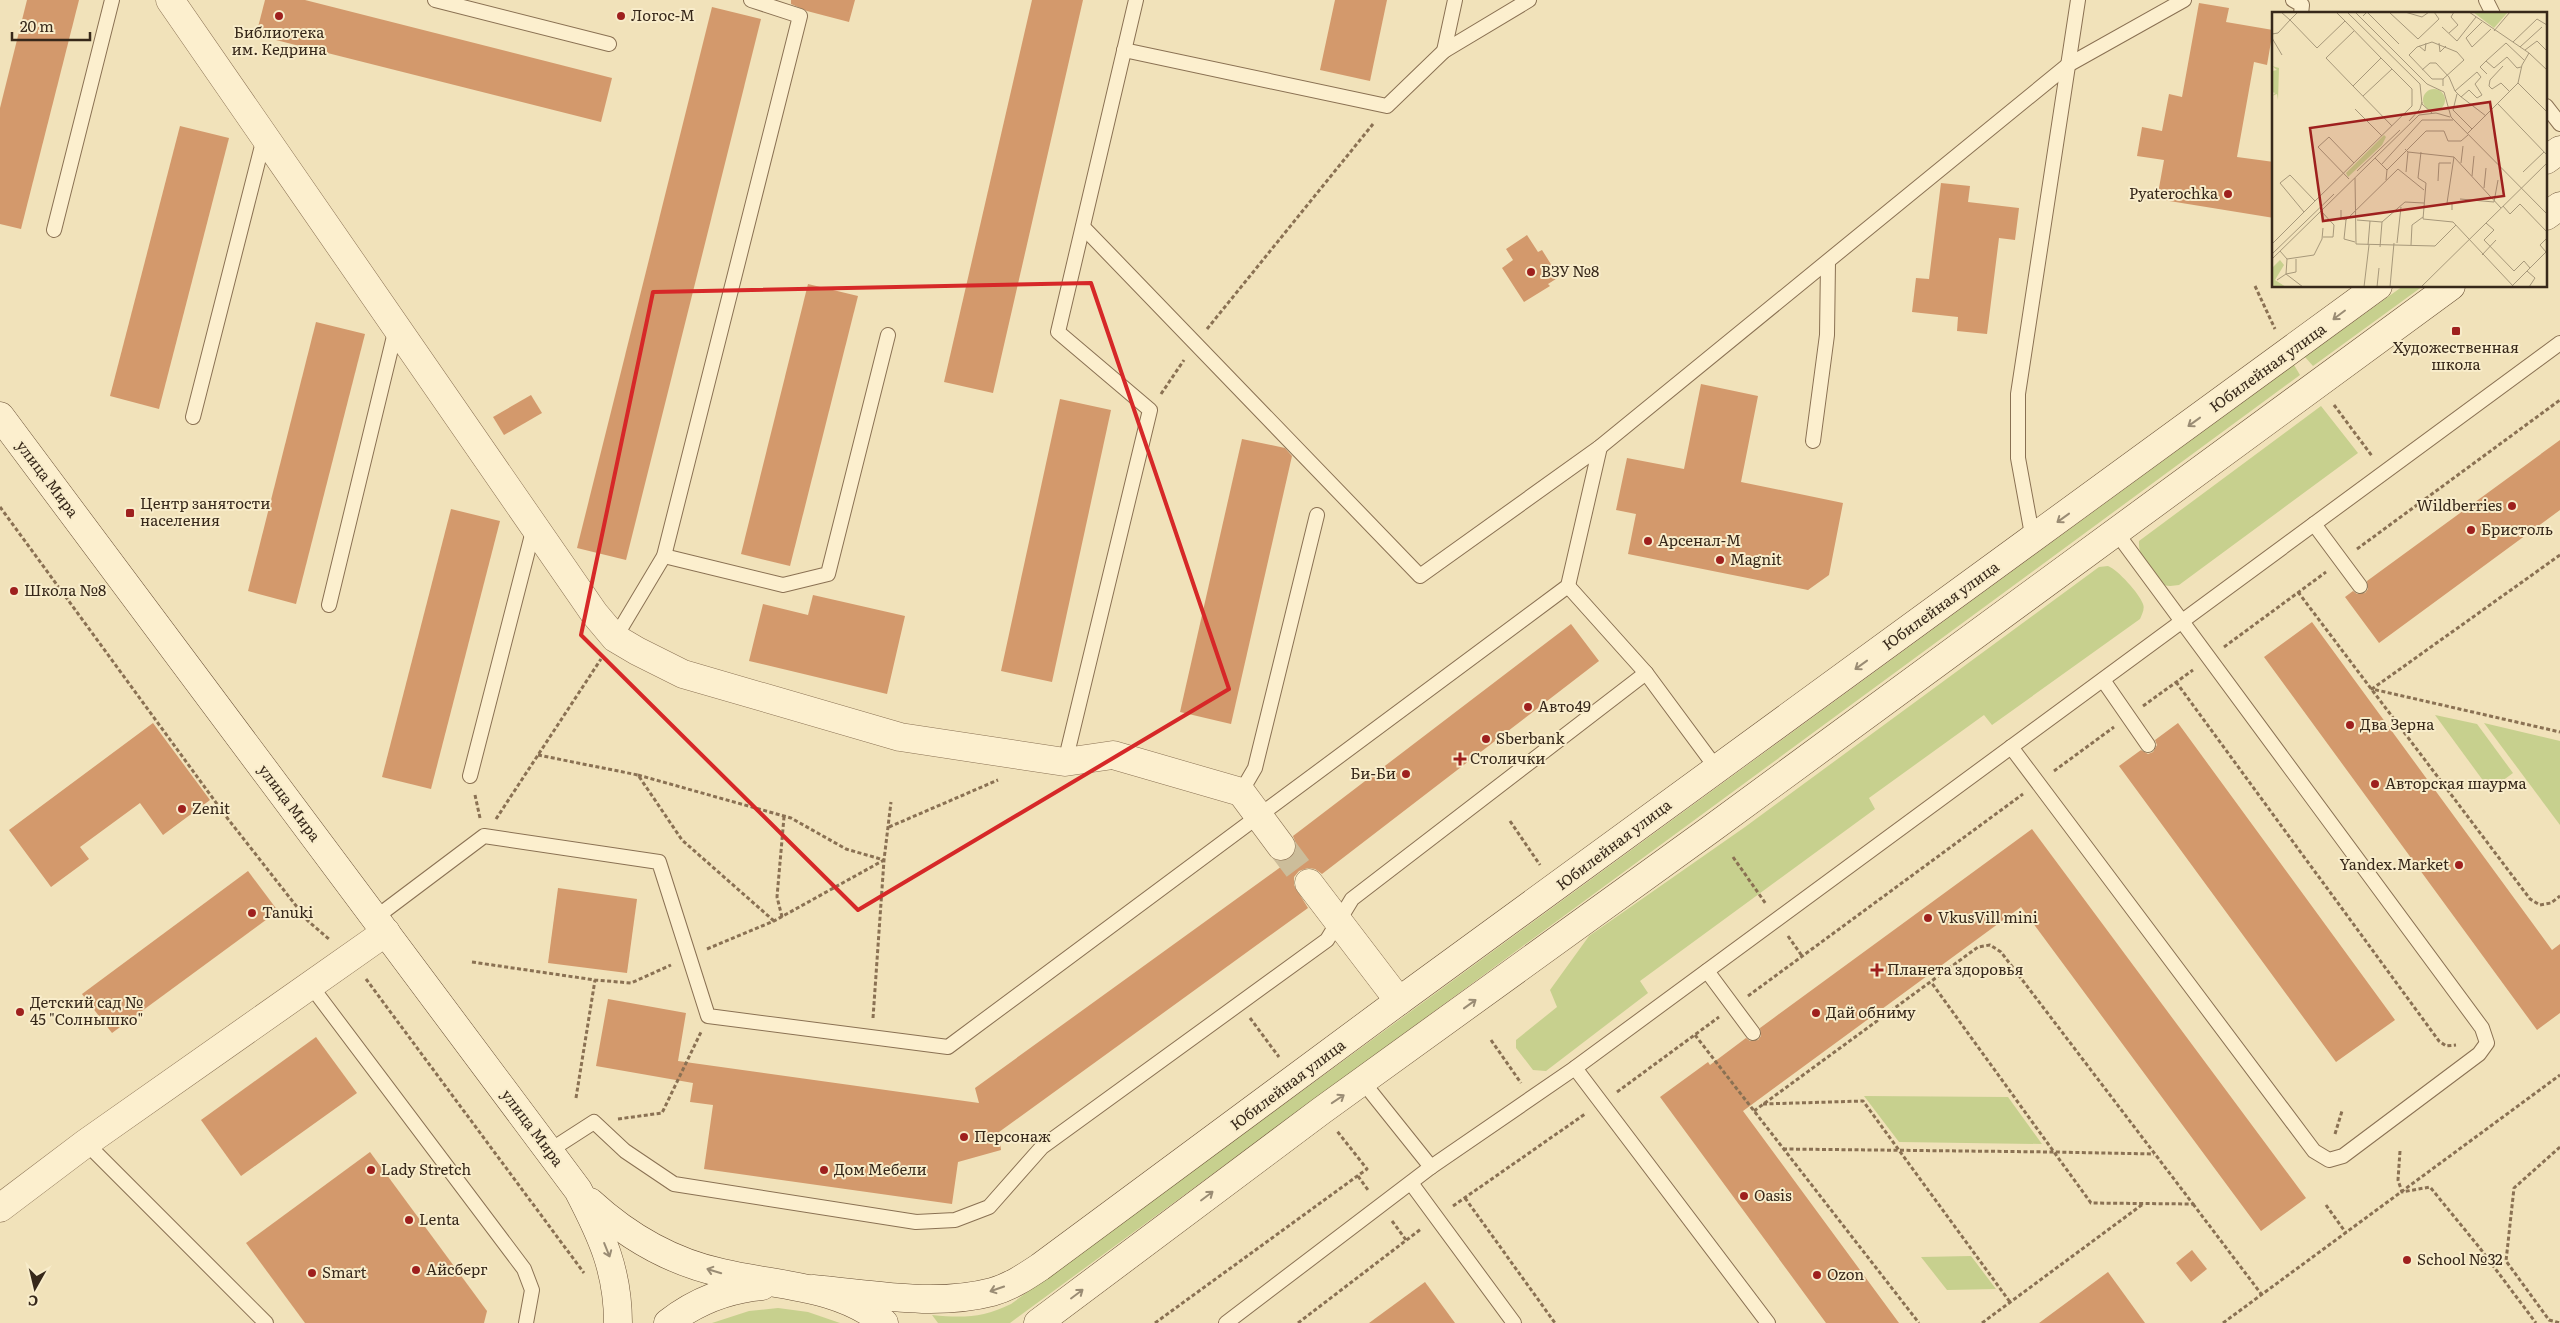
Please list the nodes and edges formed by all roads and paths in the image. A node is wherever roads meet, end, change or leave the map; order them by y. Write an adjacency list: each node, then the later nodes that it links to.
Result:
1 (112, 0): 25 (lane)
2 (170, 0): 19 (main road)
3 (435, 0): 12 (lane)
4 (751, 0): 47 (lane)
5 (1136, 0): 13 (lane)
6 (1456, 0): 14 (lane)
7 (1529, 0): 14 (lane)
8 (2078, 0): 15 (lane)
9 (2184, 0): 15 (lane)
10 (2486, 0): 11 (lane)
11 (2492, 12)
12 (609, 44)
13 (1124, 50): 16 (lane); 24 (lane)
14 (1444, 51): 16 (lane)
15 (2068, 65): 26 (lane); 44 (lane)
16 (1388, 106): 31 (path)
17 (2548, 109): 18 (lane)
18 (2560, 124)
19 (265, 138): 29 (main road); 36 (lane)
20 (2560, 150): 21 (main road)
21 (2548, 159)
22 (2560, 206): 23 (main road)
23 (2548, 215)
24 (1083, 227): 31 (lane); 34 (lane)
25 (54, 230)
26 (1828, 262): 37 (lane); 38 (lane)
27 (2375, 288): 44 (main road, Юбилейная улица, one-way to 44)
28 (2448, 288): 43 (main road)
29 (396, 327): 42 (main road); 52 (lane)
30 (888, 335): 47 (lane)
31 (1196, 343): 34 (path); 38 (lane)
32 (2560, 343): 41 (lane)
33 (2560, 400): 45 (path)
34 (1150, 410): 67 (lane)
35 (0, 416): 89 (main road, улица Мира)
36 (193, 418)
37 (1813, 441)
38 (1600, 447): 49 (lane)
39 (0, 507): 90 (path)
40 (1317, 515): 73 (lane)
41 (2314, 524): 50 (lane); 53 (lane)
42 (534, 526): 54 (main road); 71 (lane)
43 (2116, 532): 53 (lane); 106 (main road, one-way to 43)
44 (2033, 540): 68 (main road, Юбилейная улица, one-way to 68)
45 (2355, 550)
46 (2560, 555): 60 (path)
47 (664, 556): 54 (lane)
48 (2328, 570): 51 (path)
49 (1568, 586): 57 (lane); 76 (lane)
50 (2360, 586)
51 (2298, 592): 55 (path); 60 (path)
52 (329, 605)
53 (2182, 622): 58 (lane); 65 (lane)
54 (615, 638): 66 (path); 67 (main road)
55 (2221, 649)
56 (2198, 666): 59 (path)
57 (1646, 673): 68 (lane); 88 (lane)
58 (2103, 680): 64 (lane); 65 (lane)
59 (2176, 682): 61 (path); 103 (path)
60 (2372, 689): 63 (path); 85 (path)
61 (2139, 709)
62 (2118, 725): 69 (path)
63 (2560, 732)
64 (2148, 745)
65 (2011, 747): 91 (lane)
66 (538, 755): 70 (path); 80 (path)
67 (1065, 762): 73 (main road)
68 (1718, 769): 84 (main road, Юбилейная улица)
69 (2056, 770)
70 (638, 775): 77 (path); 87 (path)
71 (470, 776): 80 (path)
72 (1003, 778): 79 (path)
73 (1241, 792): 76 (main road)
74 (2026, 792): 95 (path)
75 (891, 802): 79 (path)
76 (1258, 816): 81 (main road); 101 (lane)
77 (784, 817): 82 (path); 86 (path)
78 (1510, 821): 84 (path)
79 (888, 827): 82 (path)
80 (484, 836): 89 (lane); 98 (lane)
81 (1281, 846)
82 (884, 860): 101 (path)
83 (1309, 883): 88 (main road)
84 (1555, 888): 96 (main road, Юбилейная улица)
85 (2560, 896)
86 (782, 916)
87 (774, 921)
88 (1339, 921): 96 (main road); 113 (lane)
89 (380, 925): 90 (main road); 118 (main road, улица Мира)
90 (351, 958): 94 (main road); 134 (path)
91 (1706, 971): 99 (lane); 104 (lane)
92 (595, 980): 108 (path)
93 (1931, 982): 111 (path); 120 (path); 121 (path)
94 (311, 986): 114 (main road); 140 (lane)
95 (1750, 994)
96 (1399, 1002): 136 (main road, Юбилейная улица, one-way to 136)
97 (1722, 1015): 100 (path)
98 (708, 1016): 101 (lane); 113 (path)
99 (1753, 1033)
100 (1695, 1035): 107 (path); 112 (path)
101 (871, 1037)
102 (1491, 1040): 109 (path)
103 (2439, 1041)
104 (1575, 1068): 109 (lane); 110 (lane)
105 (2560, 1074): 125 (path)
106 (1364, 1082): 122 (lane); 144 (main road, one-way to 106)
107 (1616, 1093)
108 (576, 1098)
109 (1532, 1098): 122 (lane)
110 (1602, 1103): 131 (path); 149 (lane)
111 (1762, 1104): 112 (path); 117 (path)
112 (1754, 1111): 116 (path)
113 (594, 1122): 118 (lane)
114 (86, 1142): 130 (main road); 139 (lane)
115 (2560, 1147): 154 (path)
116 (1783, 1149): 117 (path); 150 (path)
117 (1898, 1149): 120 (path); 138 (path)
118 (549, 1151): 124 (main road, улица Мира)
119 (2400, 1151): 125 (path)
120 (2054, 1152): 121 (path); 127 (path)
121 (2154, 1154): 128 (path)
122 (1431, 1167): 123 (lane)
123 (1411, 1183): 131 (lane); 145 (lane)
124 (578, 1190): 135 (main road, улица Мира, one-way to 124); 141 (main road, улица Мира, one-way to 141)
125 (2402, 1192): 133 (path); 153 (path)
126 (1465, 1198): 148 (path)
127 (2143, 1204): 128 (path); 138 (path)
128 (2193, 1204): 137 (path)
129 (2326, 1205): 133 (path)
130 (0, 1208)
131 (1437, 1217): 147 (lane)
132 (1423, 1227): 146 (path)
133 (2346, 1232): 137 (path)
134 (589, 1281)
135 (779, 1285): 136 (main road, улица Мира); 142 (main road, улица Мира)
136 (813, 1289): 143 (main road, улица Мира)
137 (2262, 1295): 152 (path)
138 (2010, 1302): 151 (path)
139 (266, 1323)
140 (526, 1323)
141 (618, 1323)
142 (668, 1323)
143 (884, 1323)
144 (1038, 1323)
145 (1226, 1323)
146 (1298, 1323)
147 (1514, 1323)
148 (1555, 1323)
149 (1768, 1323)
150 (1919, 1323)
151 (1982, 1323)
152 (2223, 1323)
153 (2536, 1323)
154 (2560, 1323)

